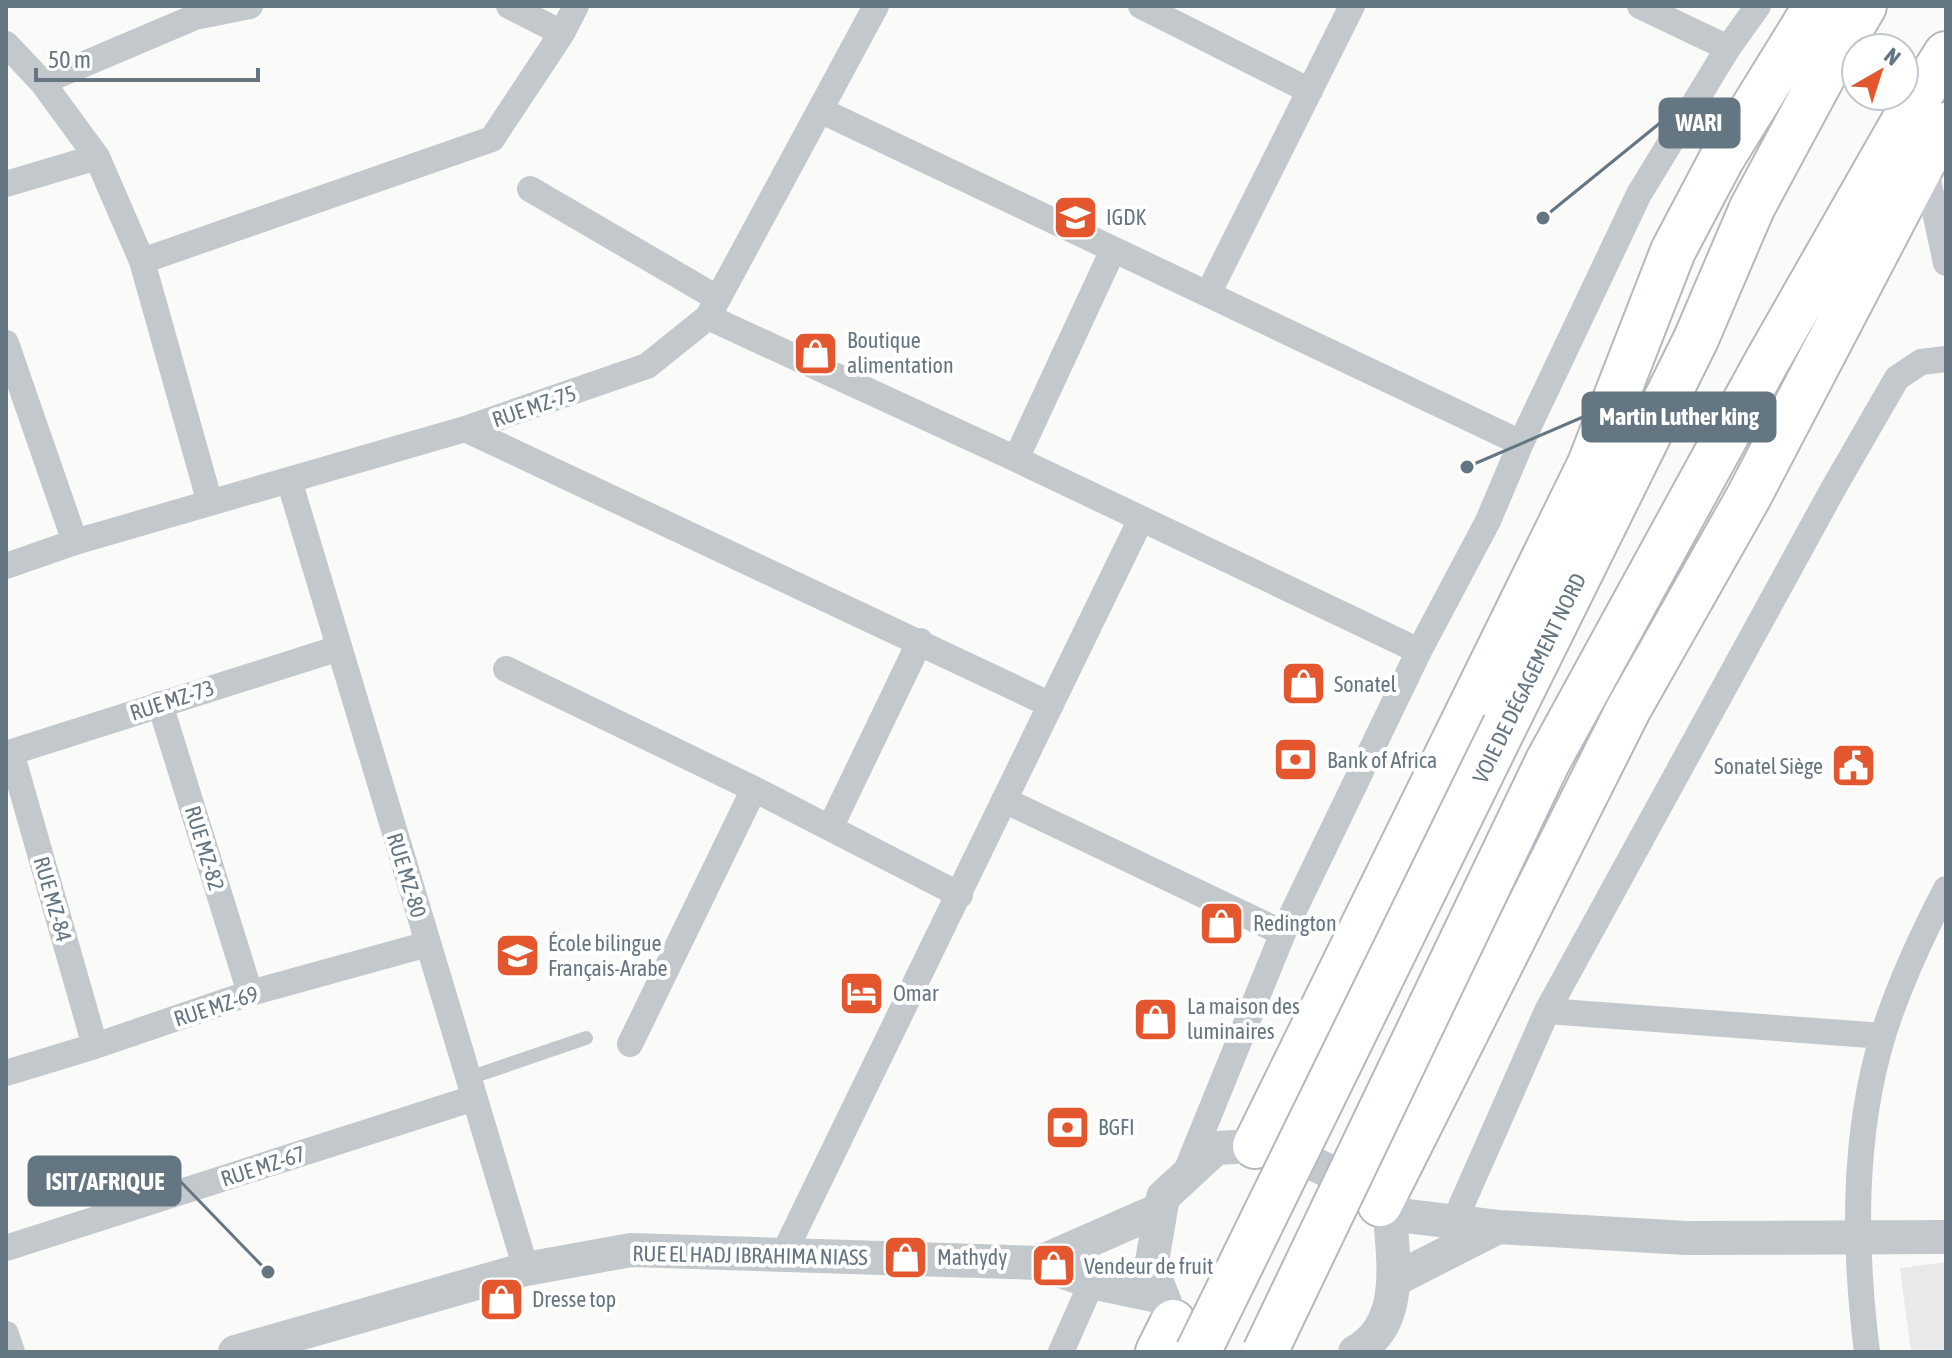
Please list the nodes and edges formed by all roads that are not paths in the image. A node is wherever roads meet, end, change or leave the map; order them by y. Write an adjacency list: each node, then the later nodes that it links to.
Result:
1 (250, 6): 11 (street)
2 (509, 6): 12 (street)
3 (576, 6): 12 (street)
4 (876, 6): 18 (street, RUE MZ-75)
5 (1142, 6): 17 (street)
6 (1352, 6): 17 (street)
7 (1640, 6): 14 (street)
8 (1758, 6): 14 (street)
9 (1816, 6): 32 (highway)
10 (1864, 6): 23 (highway, VOIE DE DÉGAGEMENT NORD)
11 (198, 11): 16 (street)
12 (562, 33): 26 (street)
13 (6, 44): 16 (street)
14 (1728, 48): 34 (street)
15 (1946, 54): 31 (highway)
16 (42, 82): 20 (street)
17 (1310, 91): 27 (street)
18 (820, 110): 24 (street); 28 (street, RUE MZ-75)
19 (1935, 143): 25 (street); 41 (highway)
20 (97, 157): 21 (street); 26 (street)
21 (6, 184)
22 (530, 189): 28 (street)
23 (1752, 208): 32 (highway); 78 (highway, VOIE DE DÉGAGEMENT NORD, bridge)
24 (1113, 250): 27 (street); 35 (street)
25 (1945, 256)
26 (142, 261): 37 (street)
27 (1208, 294): 34 (street)
28 (712, 308): 33 (street, RUE MZ-75); 35 (street)
29 (6, 343): 39 (street)
30 (1946, 359): 57 (street)
31 (1766, 363): 41 (highway); 84 (highway, bridge)
32 (1620, 392): 64 (highway)
33 (465, 429): 36 (street, RUE MZ-75); 42 (street)
34 (1521, 443): 44 (street)
35 (1016, 459): 38 (street)
36 (289, 480): 37 (street, RUE MZ-75); 43 (street, RUE MZ-80)
37 (210, 503): 39 (street, RUE MZ-75)
38 (1141, 519): 44 (street); 47 (street)
39 (75, 542): 40 (street, RUE MZ-75)
40 (6, 566)
41 (1695, 592): 67 (highway)
42 (920, 641): 47 (street); 51 (street)
43 (339, 648): 46 (street, RUE MZ-73); 55 (street, RUE MZ-80)
44 (1419, 651): 54 (street)
45 (506, 669): 49 (street)
46 (160, 704): 48 (street, RUE MZ-73); 56 (street, RUE MZ-82)
47 (1051, 705): 50 (street)
48 (9, 753): 61 (street, RUE MZ-84)
49 (754, 789): 51 (street); 60 (street)
50 (1004, 800): 53 (street); 54 (street)
51 (830, 828): 53 (street)
52 (1946, 889): 58 (street)
53 (960, 895): 73 (street)
54 (1283, 933): 65 (street)
55 (428, 944): 56 (street, RUE MZ-69); 63 (street, RUE MZ-80)
56 (250, 993): 61 (street, RUE MZ-69)
57 (1547, 1011): 58 (street); 68 (street)
58 (1883, 1036): 70 (street)
59 (586, 1038): 63 (lane)
60 (630, 1044)
61 (95, 1046): 62 (street, RUE MZ-69)
62 (6, 1073)
63 (472, 1088): 72 (street, RUE MZ-67); 75 (street, RUE MZ-80)
64 (1255, 1146): 65 (street); 67 (street)
65 (1184, 1177): 66 (street)
66 (1161, 1209): 74 (street, RUE EL HADJ IBRAHIMA NIASS); 78 (street)
67 (1385, 1209): 68 (street); 76 (street)
68 (1454, 1222): 69 (street)
69 (1498, 1227): 70 (street); 76 (street)
70 (1857, 1237): 71 (street); 86 (street)
71 (1946, 1237)
72 (6, 1248)
73 (784, 1253): 74 (street, RUE EL HADJ IBRAHIMA NIASS); 75 (street, RUE EL HADJ IBRAHIMA NIASS)
74 (1038, 1263): 77 (street, RUE EL HADJ IBRAHIMA NIASS)
75 (526, 1269): 81 (street, RUE EL HADJ IBRAHIMA NIASS)
76 (1394, 1280): 85 (street)
77 (1092, 1282): 78 (street, RUE EL HADJ IBRAHIMA NIASS); 82 (street)
78 (1173, 1331): 83 (street)
79 (6, 1334): 80 (street)
80 (12, 1352)
81 (235, 1352)
82 (1061, 1352)
83 (1214, 1352)
84 (1265, 1352)
85 (1355, 1352)
86 (1867, 1352)

